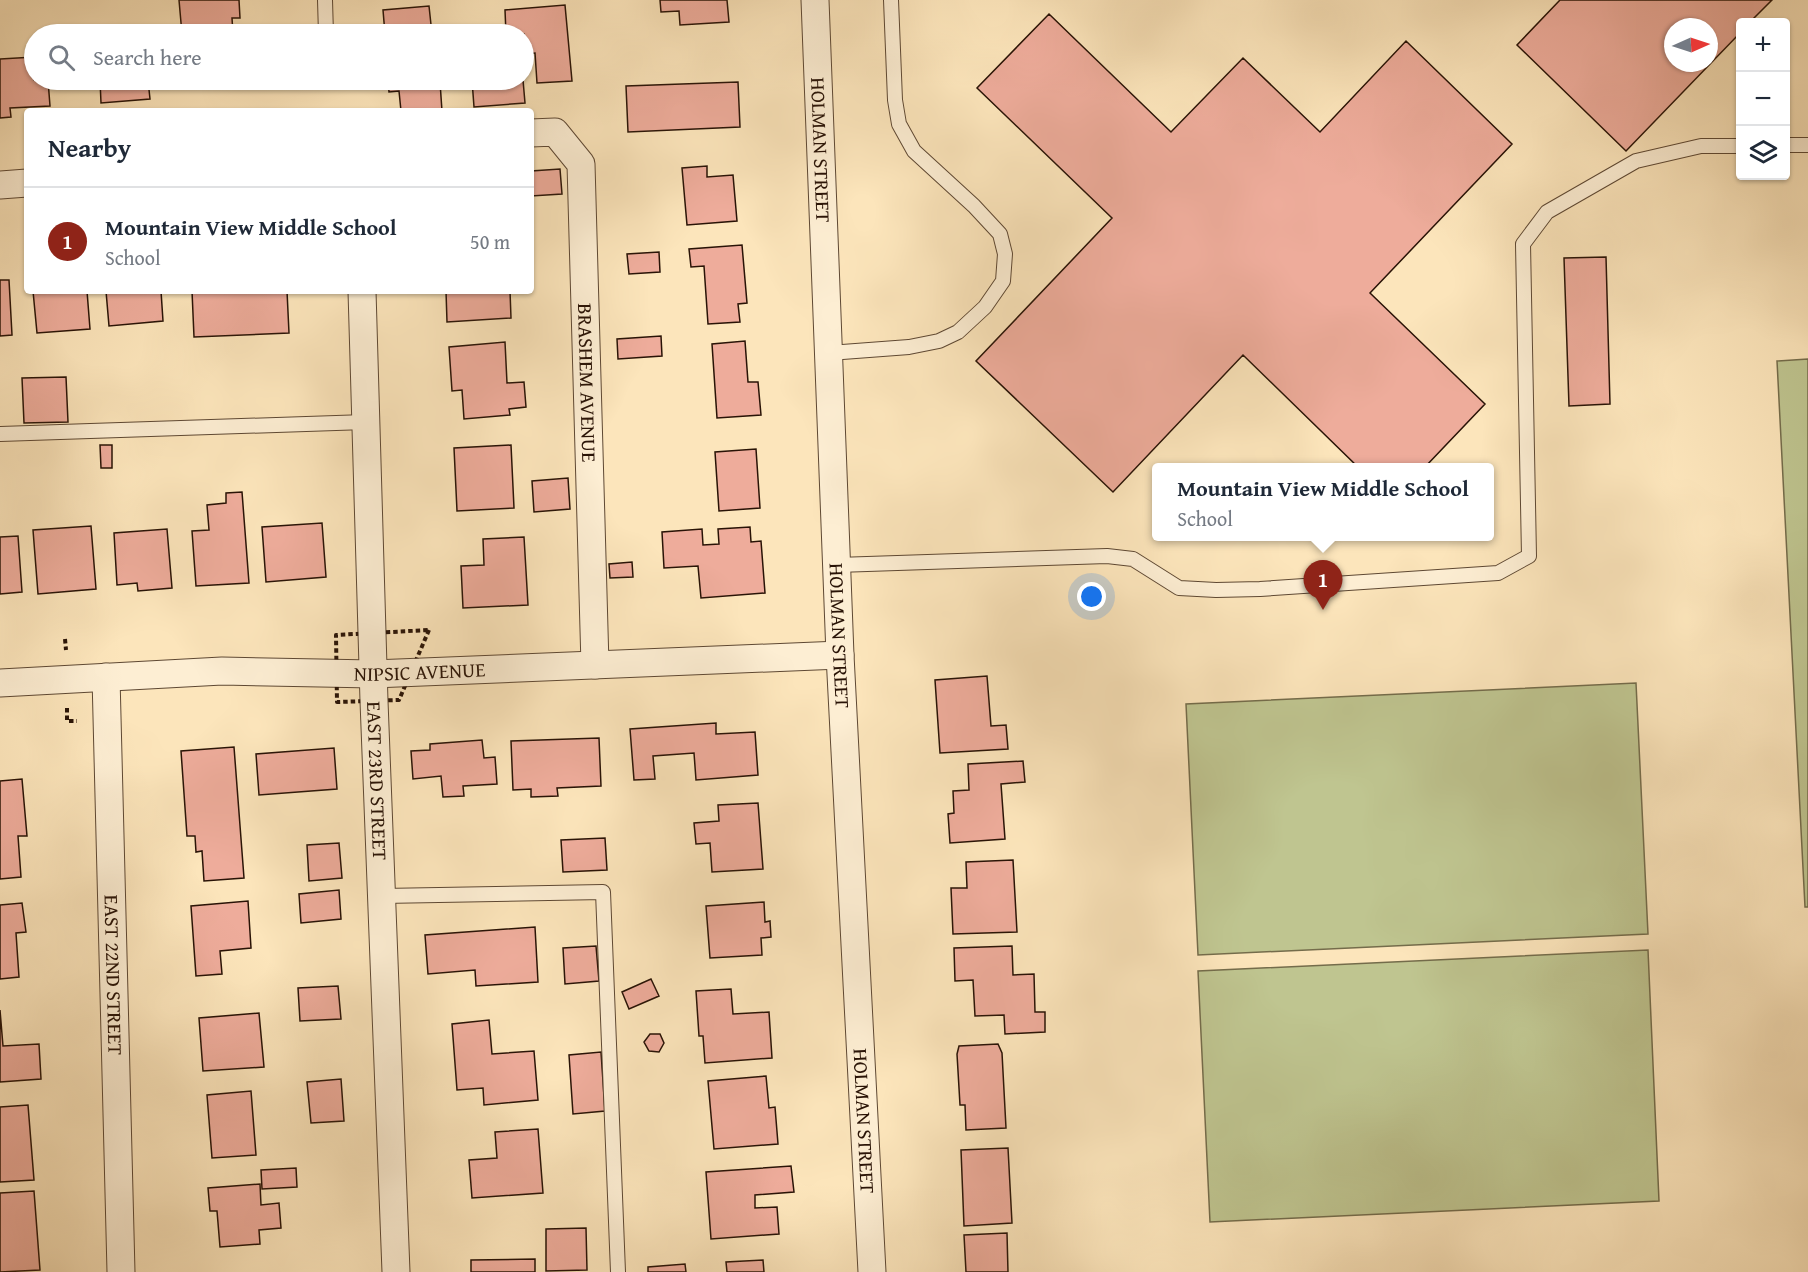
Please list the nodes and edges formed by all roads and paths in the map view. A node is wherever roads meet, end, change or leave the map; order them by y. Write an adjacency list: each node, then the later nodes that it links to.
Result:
1 (325, 0): 4 (lane)
2 (815, 0): 12 (street, HOLMAN STREET)
3 (891, 0): 12 (lane)
4 (326, 24)
5 (534, 133): 17 (street, BRASHEM AVENUE)
6 (1790, 145): 7 (lane)
7 (1808, 145)
8 (1736, 146): 15 (lane)
9 (24, 183): 10 (street)
10 (0, 185)
11 (362, 294): 13 (street, EAST 23RD STREET)
12 (829, 353): 15 (street, HOLMAN STREET)
13 (366, 422): 14 (lane); 18 (street, EAST 23RD STREET)
14 (0, 434)
15 (837, 565): 16 (street, HOLMAN STREET)
16 (840, 655): 17 (street, NIPSIC AVENUE); 25 (street, HOLMAN STREET)
17 (595, 665): 18 (street, NIPSIC AVENUE)
18 (373, 674): 19 (street, NIPSIC AVENUE); 21 (street, EAST 23RD STREET)
19 (106, 677): 20 (street, NIPSIC AVENUE); 22 (street, EAST 22ND STREET)
20 (0, 683)
21 (382, 896): 23 (street, EAST 23RD STREET); 24 (lane)
22 (121, 1272)
23 (396, 1272)
24 (618, 1272)
25 (872, 1272)

